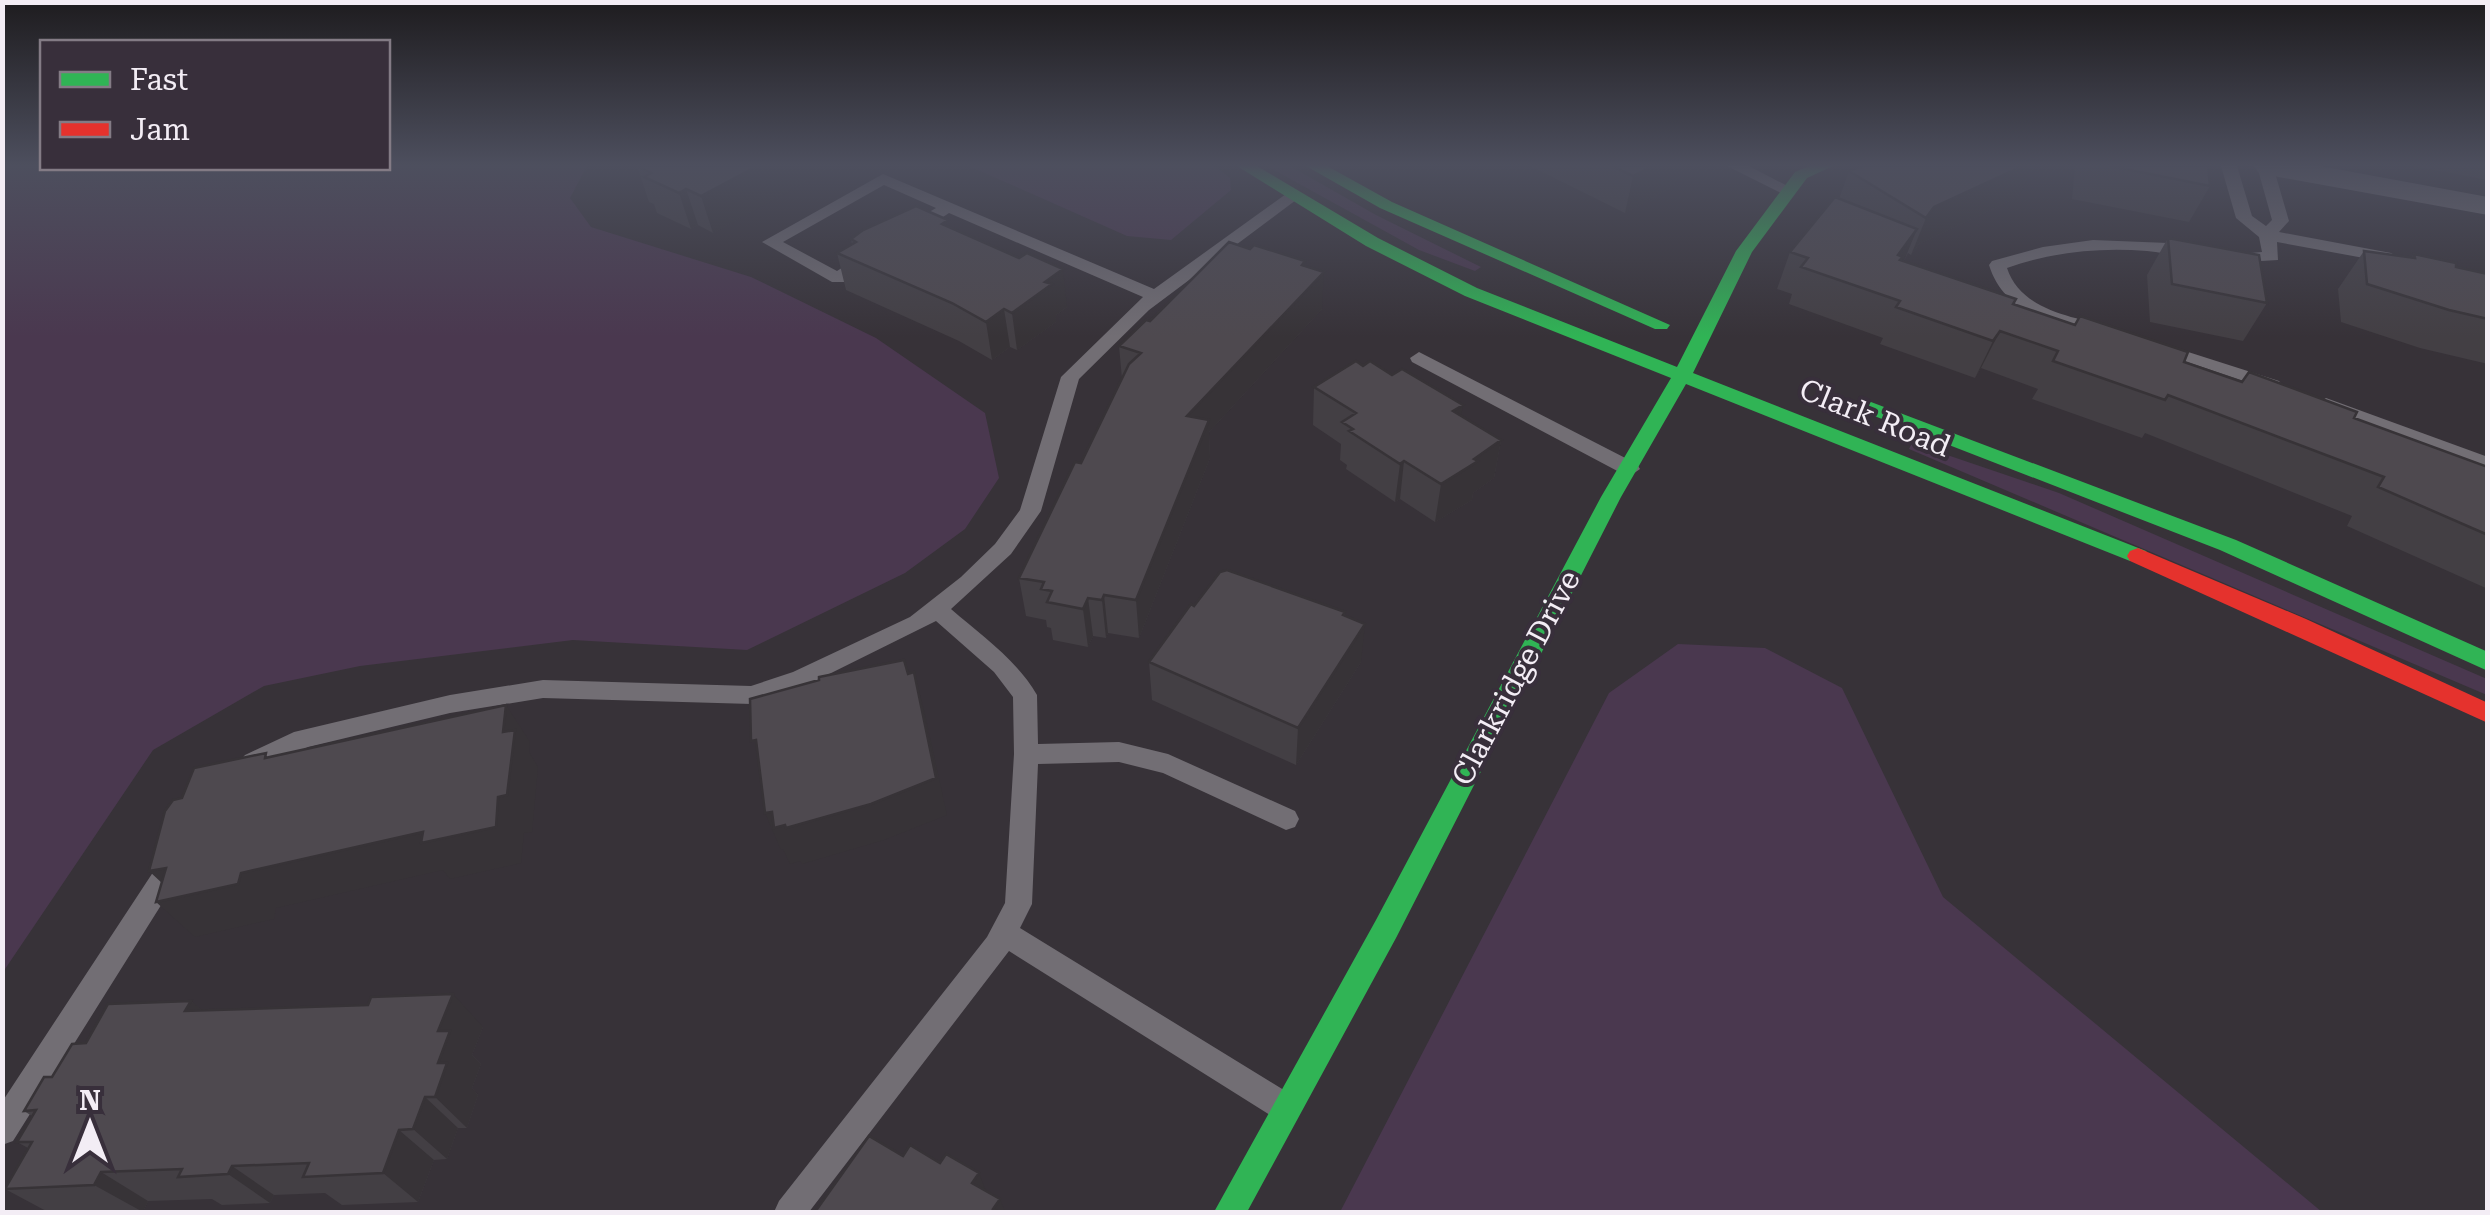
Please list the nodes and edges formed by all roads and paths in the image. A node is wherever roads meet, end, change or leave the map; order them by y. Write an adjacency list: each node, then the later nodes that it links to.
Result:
1 (805, 223): 2 (lane)
2 (924, 223)
3 (985, 223): 12 (lane)
4 (1256, 223): 12 (lane)
5 (1338, 223): 15 (main road, Clark Road)
6 (1428, 223): 13 (main road)
7 (1766, 223): 13 (main road, Clarkridge Drive)
8 (2250, 223): 10 (lane)
9 (2280, 223): 10 (lane)
10 (2267, 235): 11 (lane); 17 (lane)
11 (2414, 263)
12 (1156, 296): 19 (lane)
13 (1709, 345): 15 (main road, Clarkridge Drive)
14 (1419, 358): 18 (lane)
15 (1684, 373): 18 (main road, Clarkridge Drive); 21 (main road, Clark Road)
16 (1843, 397): 20 (main road, Clark Road)
17 (2488, 465)
18 (1630, 469): 27 (main road, Clarkridge Drive)
19 (936, 609): 22 (lane); 23 (lane)
20 (2488, 662)
21 (2488, 714)
22 (1026, 754): 24 (lane); 26 (lane)
23 (230, 784)
24 (1286, 819)
25 (186, 845): 28 (lane)
26 (1004, 932): 27 (lane); 29 (lane)
27 (1287, 1109): 30 (main road, Clarkridge Drive)
28 (2, 1130)
29 (790, 1212)
30 (1230, 1212)

